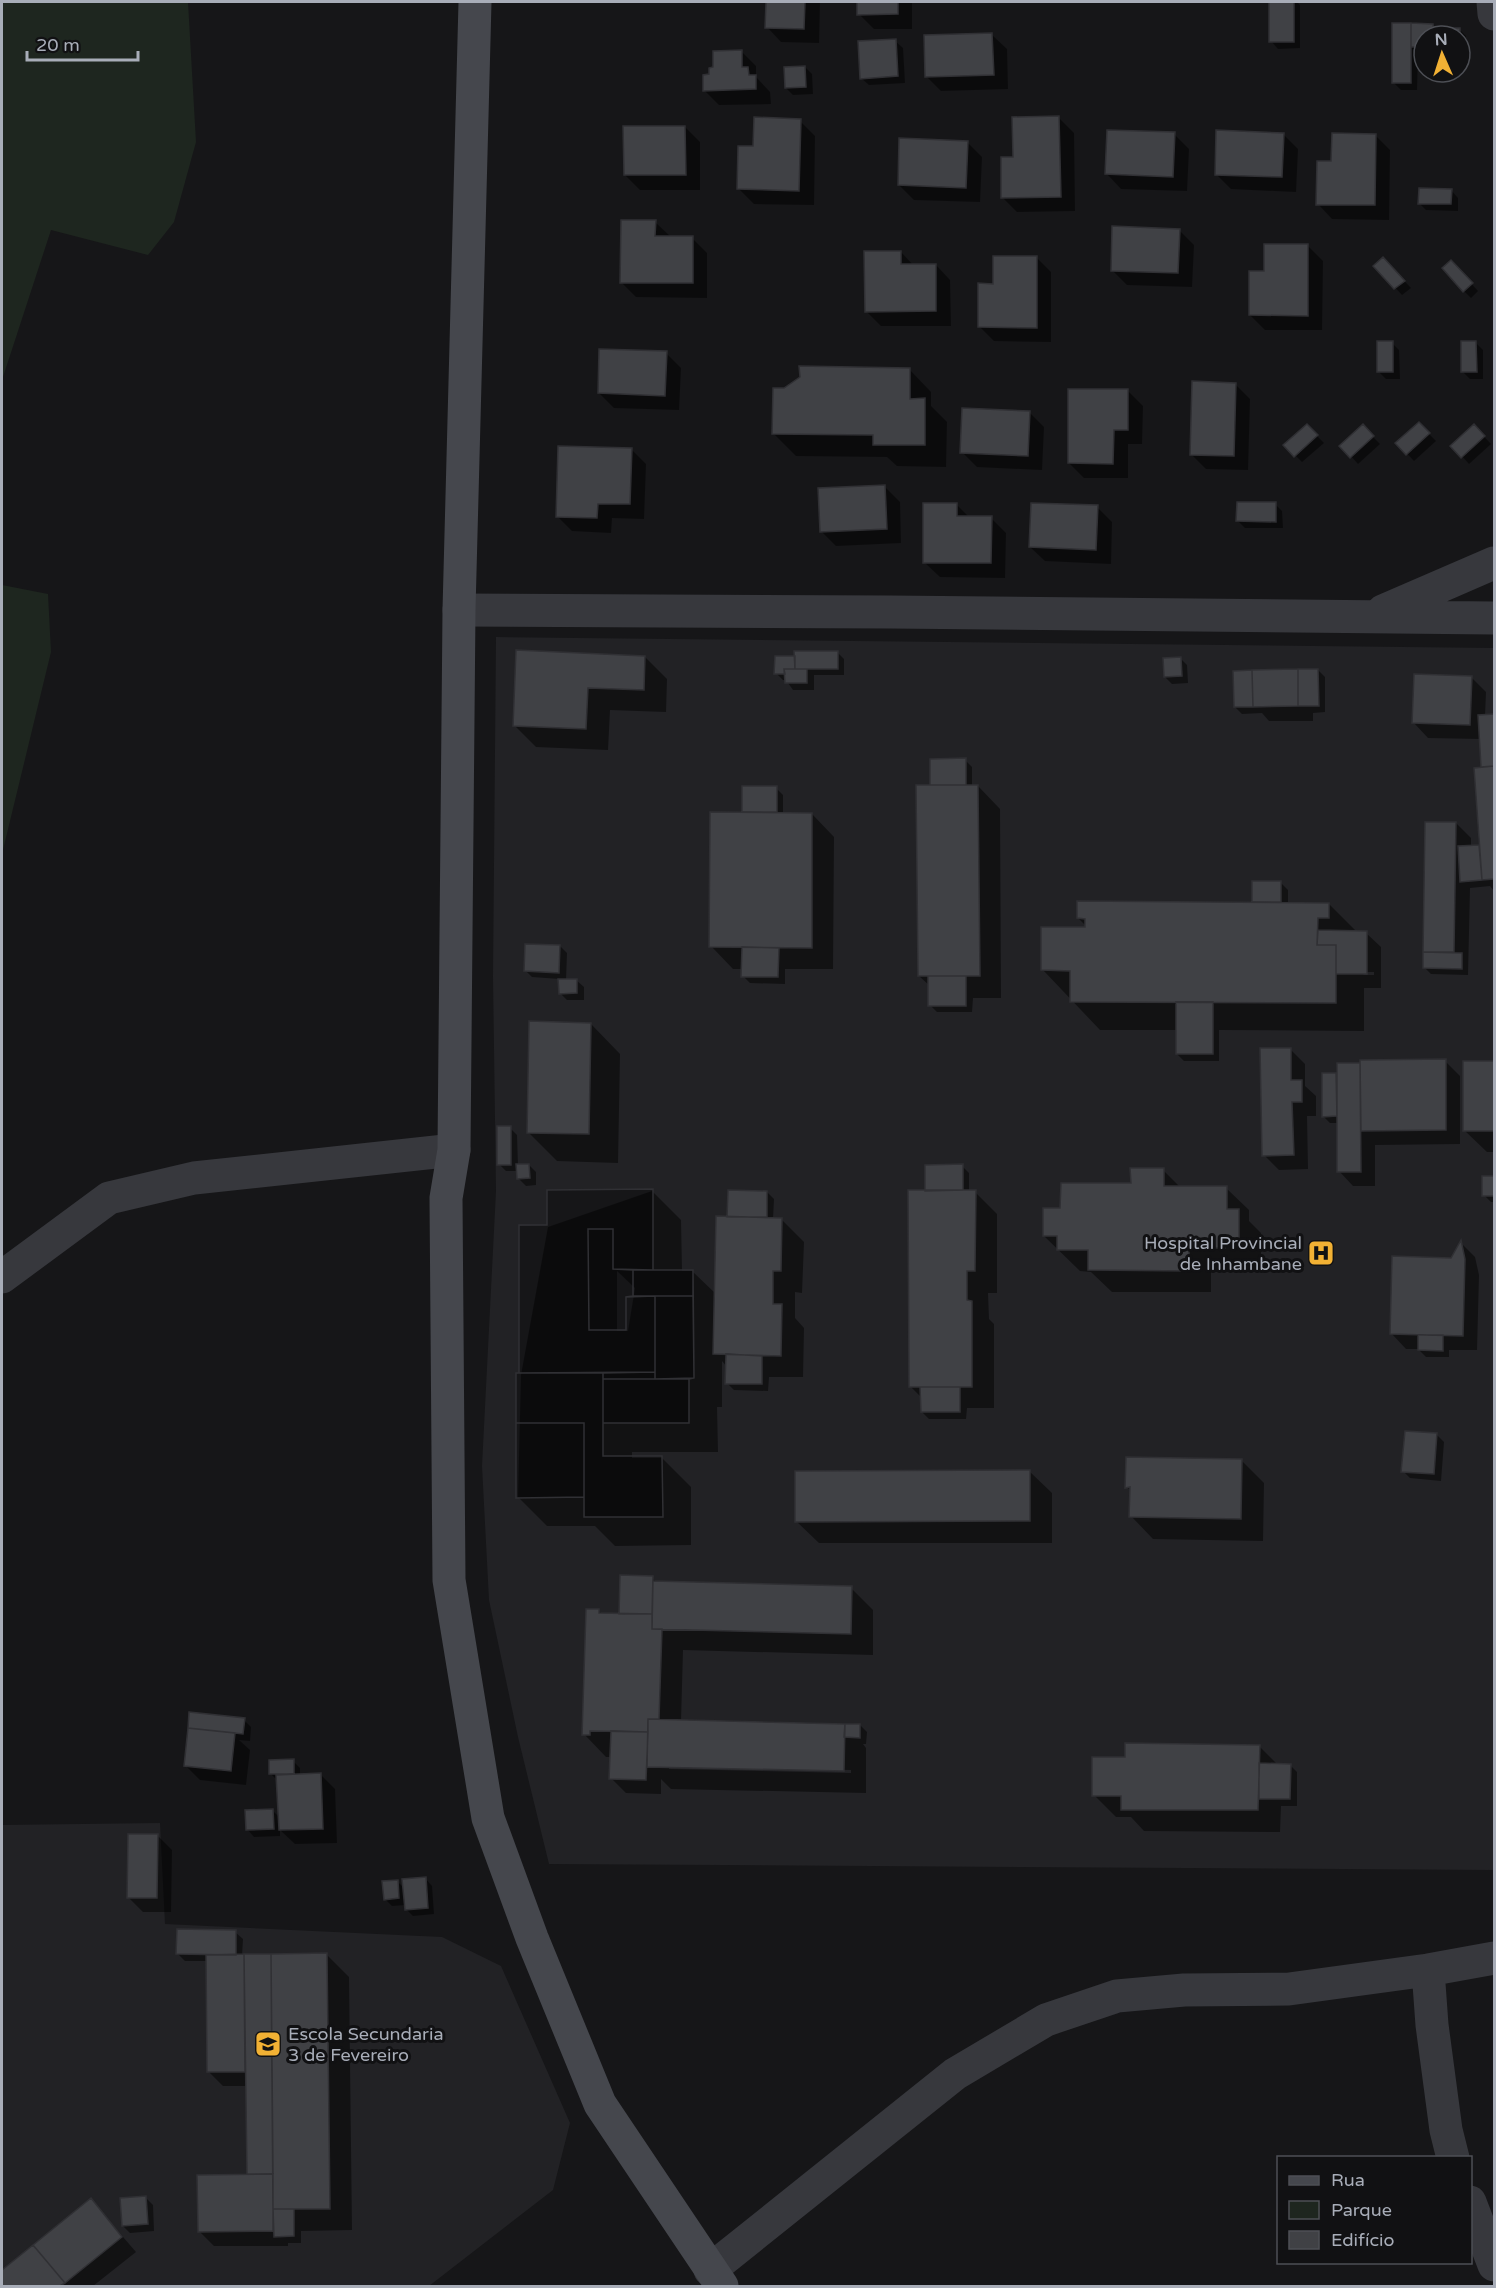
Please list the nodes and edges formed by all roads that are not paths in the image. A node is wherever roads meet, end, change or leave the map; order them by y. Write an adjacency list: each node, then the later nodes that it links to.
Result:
1 (474, 2): 5 (main road)
2 (1493, 2): 3 (street)
3 (1494, 14)
4 (1494, 563): 6 (street)
5 (459, 610): 6 (street); 8 (main road)
6 (1370, 616): 7 (street)
7 (1494, 618)
8 (454, 1150): 9 (street); 15 (main road)
9 (2, 1277)
10 (1494, 1958): 11 (street)
11 (1428, 1970): 12 (street); 15 (street)
12 (1453, 2156)
13 (1472, 2207): 14 (street)
14 (1494, 2265)
15 (716, 2278)

